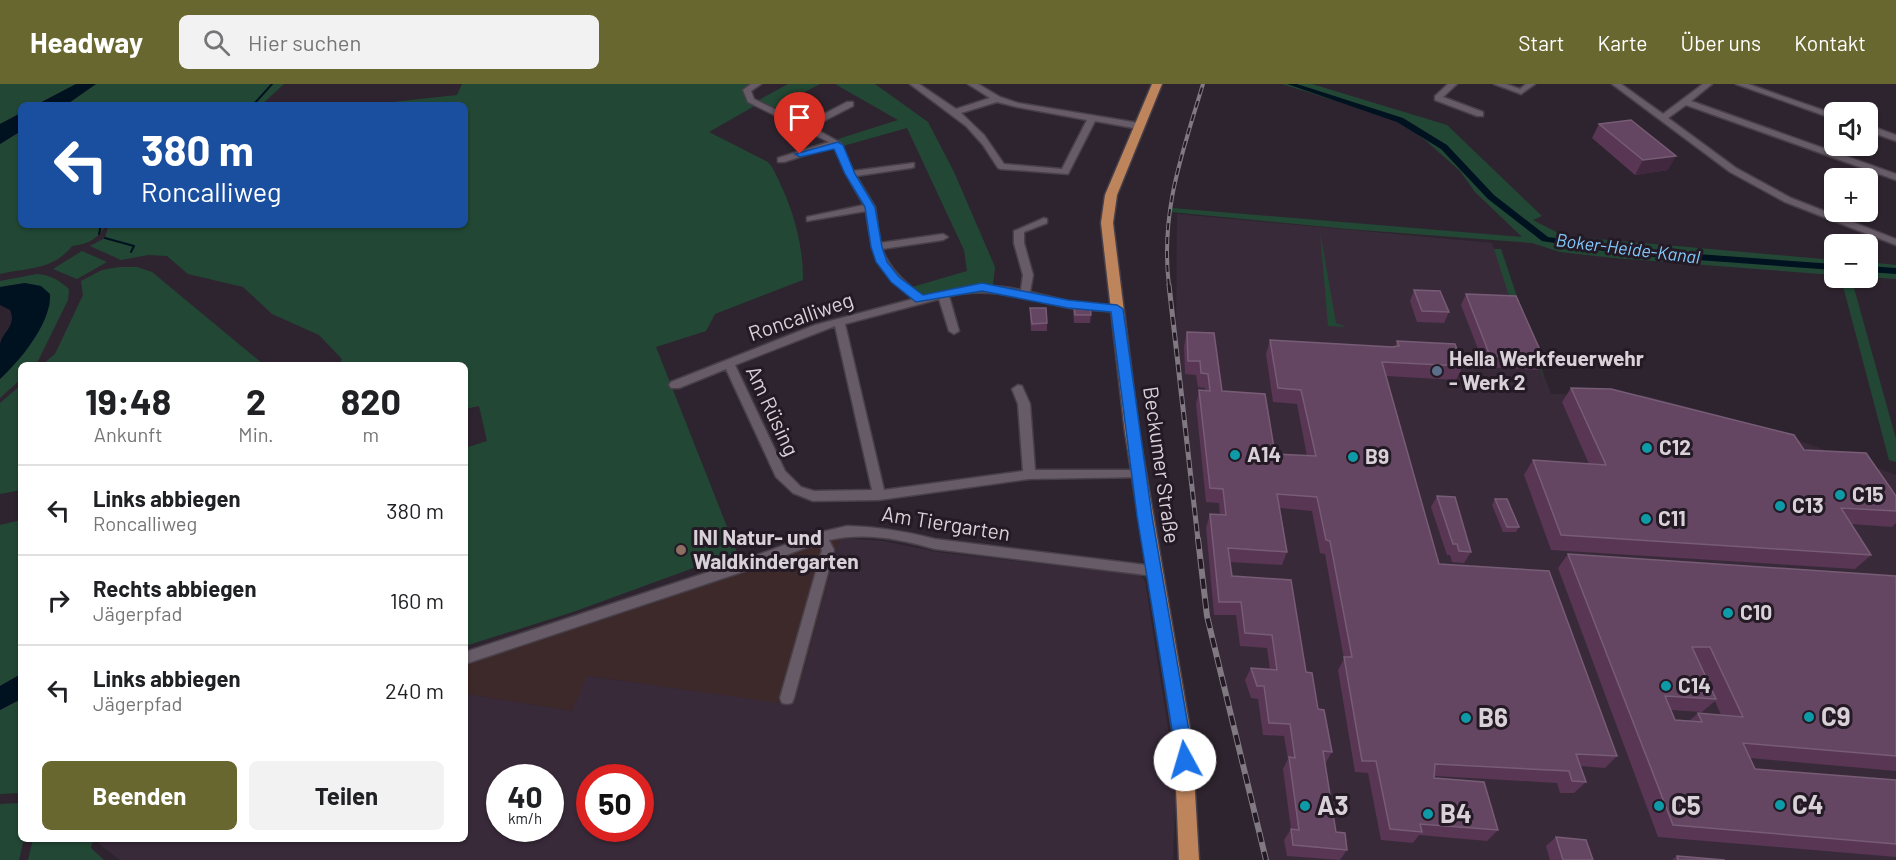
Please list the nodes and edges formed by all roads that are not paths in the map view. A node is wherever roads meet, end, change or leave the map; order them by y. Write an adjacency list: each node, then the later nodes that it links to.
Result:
1 (757, 84): 20 (street)
2 (914, 84): 14 (street)
3 (972, 84): 11 (street)
4 (1157, 84): 19 (main road, Beckumer Straße)
5 (1454, 84): 16 (street)
6 (1498, 84): 7 (street)
7 (1531, 84)
8 (1616, 84): 18 (street)
9 (1707, 84): 12 (street)
10 (1740, 84): 15 (street)
11 (997, 99): 14 (street); 17 (street)
12 (1686, 102): 18 (street); 27 (street)
13 (850, 104): 20 (street)
14 (955, 112): 17 (street)
15 (1824, 113)
16 (1480, 114)
17 (1092, 118): 19 (street)
18 (1663, 118): 32 (street)
19 (1139, 126): 37 (main road, Beckumer Straße)
20 (805, 127): 23 (street)
21 (1878, 132): 22 (street)
22 (1896, 138)
23 (836, 143): 24 (street); 26 (street)
24 (782, 160)
25 (911, 165): 26 (street)
26 (850, 174): 28 (street)
27 (1896, 177)
28 (870, 207): 29 (street); 33 (street)
29 (810, 219)
30 (1044, 221): 35 (street)
31 (943, 237): 33 (street)
32 (1896, 242)
33 (876, 247): 36 (street)
34 (943, 294): 35 (street, Roncalliweg); 36 (street, Roncalliweg); 39 (street)
35 (1025, 294): 37 (street, Roncalliweg)
36 (920, 300): 38 (street, Roncalliweg)
37 (1117, 309): 43 (main road, Beckumer Straße)
38 (839, 322): 40 (street, Roncalliweg); 45 (street)
39 (954, 331)
40 (729, 364): 41 (street, Roncalliweg); 45 (street, Am Rüsing)
41 (675, 385)
42 (1018, 389): 44 (street)
43 (1139, 474): 44 (street, Am Rüsing); 47 (main road, Beckumer Straße)
44 (1029, 476): 45 (street, Am Rüsing)
45 (879, 495)
46 (821, 537): 47 (street, Am Tiergarten); 48 (street, Am Tiergarten); 49 (street)
47 (1154, 571): 50 (main road, Beckumer Straße)
48 (468, 657)
49 (787, 698)
50 (1189, 860)

